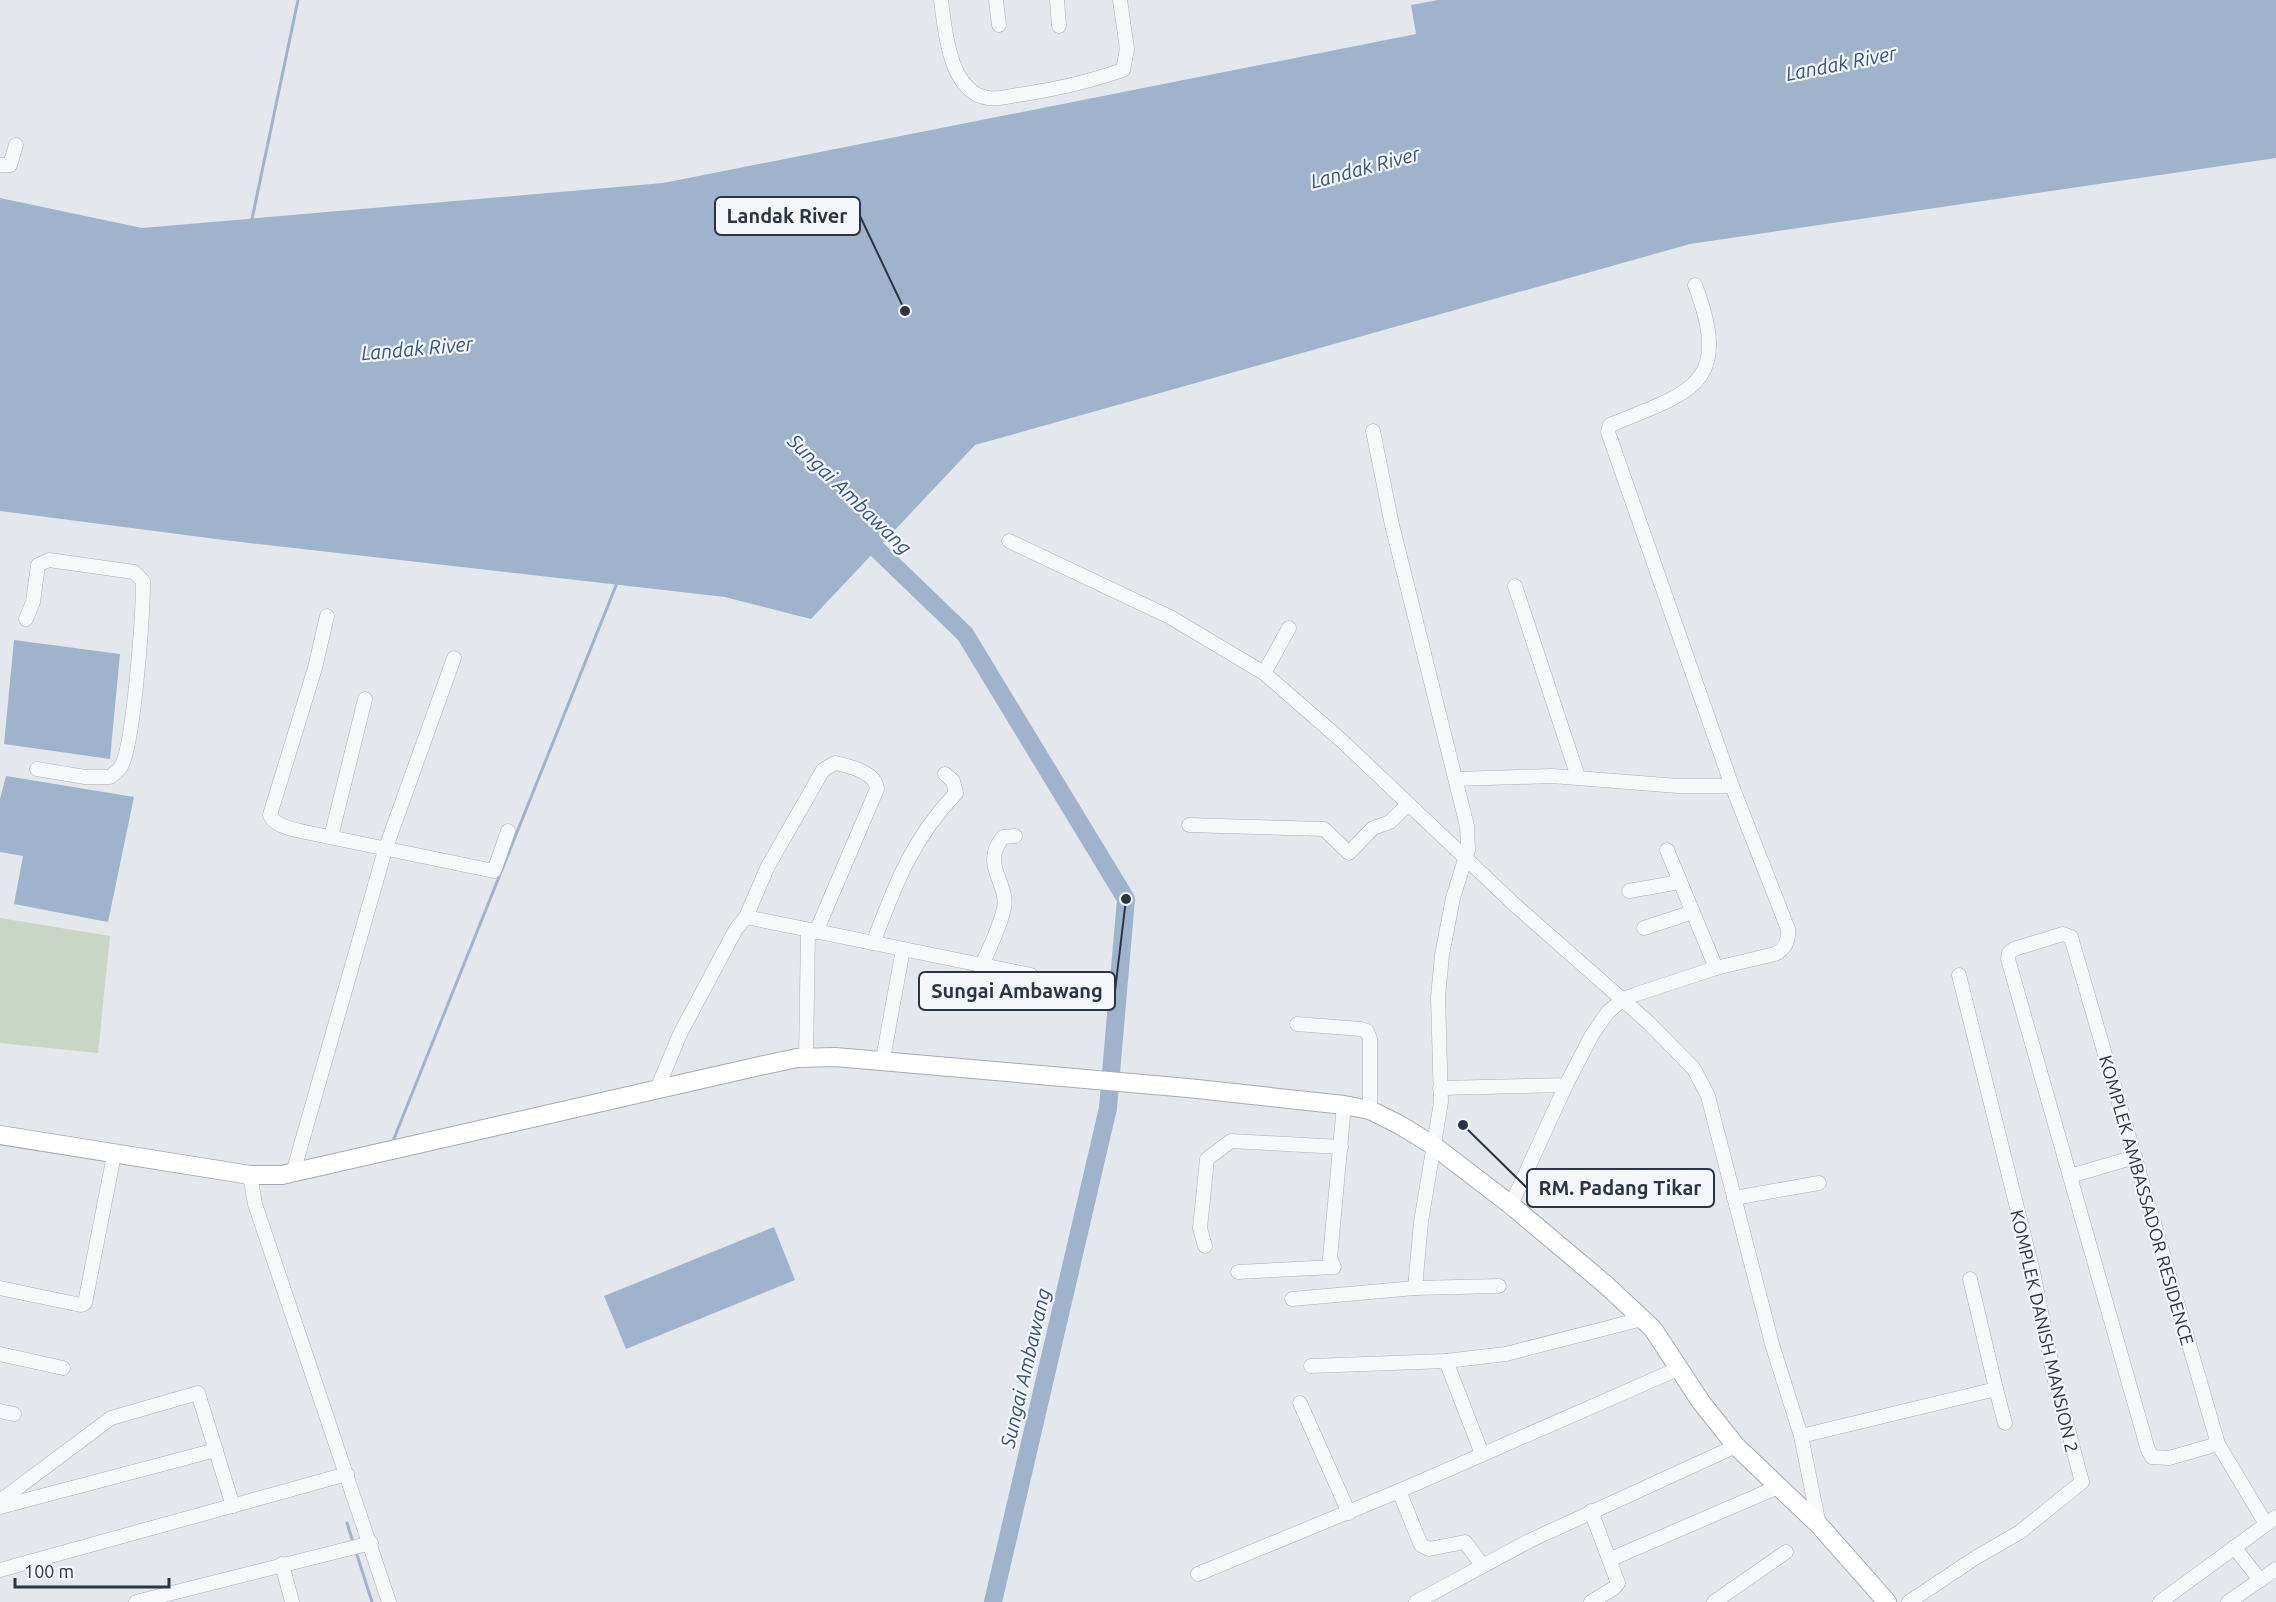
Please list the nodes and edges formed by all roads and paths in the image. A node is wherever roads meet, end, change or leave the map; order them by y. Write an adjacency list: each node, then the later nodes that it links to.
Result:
1 (941, 0): 4 (street)
2 (996, 0): 5 (street)
3 (1057, 0): 6 (street)
4 (1120, 0)
5 (999, 25)
6 (1059, 26)
7 (16, 145): 8 (street)
8 (0, 165)
9 (1695, 285): 23 (street)
10 (1372, 431): 22 (street)
11 (1009, 541): 17 (street)
12 (1515, 586): 21 (street)
13 (327, 616): 28 (street)
14 (26, 619): 19 (street)
15 (1289, 628): 17 (street)
16 (454, 658): 29 (street)
17 (1264, 673): 24 (street)
18 (365, 699): 28 (street)
19 (37, 769)
20 (945, 774): 38 (street)
21 (1578, 777): 22 (street); 23 (street)
22 (1456, 779): 31 (street)
23 (1732, 786): 41 (street)
24 (1408, 804): 25 (street); 31 (street)
25 (1190, 825)
26 (508, 831): 29 (street)
27 (1015, 836): 40 (street)
28 (331, 837): 29 (street)
29 (385, 850): 58 (street)
30 (1667, 850): 32 (street)
31 (1466, 858): 44 (street); 49 (street)
32 (1680, 882): 33 (street); 34 (street)
33 (1629, 891)
34 (1693, 912): 36 (street); 41 (street)
35 (746, 917): 37 (street); 37 (street); 50 (street)
36 (1644, 928)
37 (812, 931): 38 (street); 46 (street)
38 (873, 943): 39 (street)
39 (903, 949): 40 (street); 47 (street)
40 (982, 965): 42 (street)
41 (1716, 968): 44 (street)
42 (1031, 975)
43 (1959, 975): 114 (street, KOMPLEK DANISH MANSION 2)
44 (1623, 999): 48 (street); 62 (street)
45 (1297, 1024): 52 (street)
46 (806, 1058): 47 (main road); 50 (main road)
47 (884, 1059): 51 (main road)
48 (1566, 1086): 49 (street); 63 (street)
49 (1440, 1088): 54 (street)
50 (657, 1089): 58 (main road)
51 (1344, 1105): 52 (main road); 55 (street)
52 (1370, 1110): 54 (main road)
53 (0, 1135): 56 (main road)
54 (1434, 1146): 63 (main road); 69 (street)
55 (1341, 1147): 64 (street); 65 (street)
56 (114, 1155): 59 (main road); 68 (street)
57 (2134, 1157): 60 (street); 60 (street, KOMPLEK AMBASSADOR RESIDENCE); 83 (street, KOMPLEK AMBASSADOR RESIDENCE)
58 (293, 1173): 59 (main road)
59 (250, 1175): 87 (street)
60 (2070, 1176): 83 (street)
61 (1818, 1183): 62 (street)
62 (1734, 1198): 82 (street)
63 (1511, 1205): 71 (main road)
64 (1206, 1246)
65 (1238, 1272)
66 (1970, 1279): 77 (street)
67 (1499, 1286): 69 (street)
68 (0, 1288)
69 (1415, 1288): 70 (street)
70 (1292, 1299)
71 (1642, 1319): 73 (street); 76 (main road)
72 (0, 1354): 75 (street)
73 (1446, 1361): 74 (street); 86 (street)
74 (1311, 1366)
75 (63, 1368)
76 (1680, 1368): 84 (main road); 86 (street)
77 (1996, 1389): 81 (street); 82 (street)
78 (1300, 1403): 94 (street)
79 (0, 1411): 80 (street)
80 (14, 1414)
81 (2005, 1423)
82 (1801, 1436): 96 (street)
83 (2218, 1444): 95 (street, KOMPLEK AMBASSADOR RESIDENCE)
84 (1736, 1446): 88 (main road); 93 (street)
85 (216, 1450): 90 (street); 91 (street); 92 (street)
86 (1482, 1454): 89 (street)
87 (347, 1474): 91 (street); 97 (street)
88 (1780, 1486): 96 (main road); 100 (street)
89 (1399, 1491): 94 (street); 102 (street)
90 (0, 1501)
91 (233, 1506): 104 (street)
92 (0, 1508)
93 (1591, 1511): 100 (street); 102 (street)
94 (1349, 1513): 105 (street)
95 (2271, 1520): 98 (street)
96 (1819, 1525): 107 (main road)
97 (371, 1543): 101 (street); 110 (street)
98 (2234, 1547): 106 (street); 115 (street)
99 (1786, 1552): 113 (street)
100 (1611, 1559): 112 (street)
101 (282, 1564): 108 (street); 109 (street)
102 (1483, 1566): 111 (street)
103 (2276, 1569): 106 (street)
104 (0, 1570)
105 (1198, 1574)
106 (2259, 1580): 116 (street)
107 (1884, 1601)
108 (136, 1602)
109 (292, 1602)
110 (389, 1602)
111 (1416, 1602)
112 (1591, 1602)
113 (1714, 1602)
114 (1908, 1602)
115 (2160, 1602)
116 (2228, 1602)

